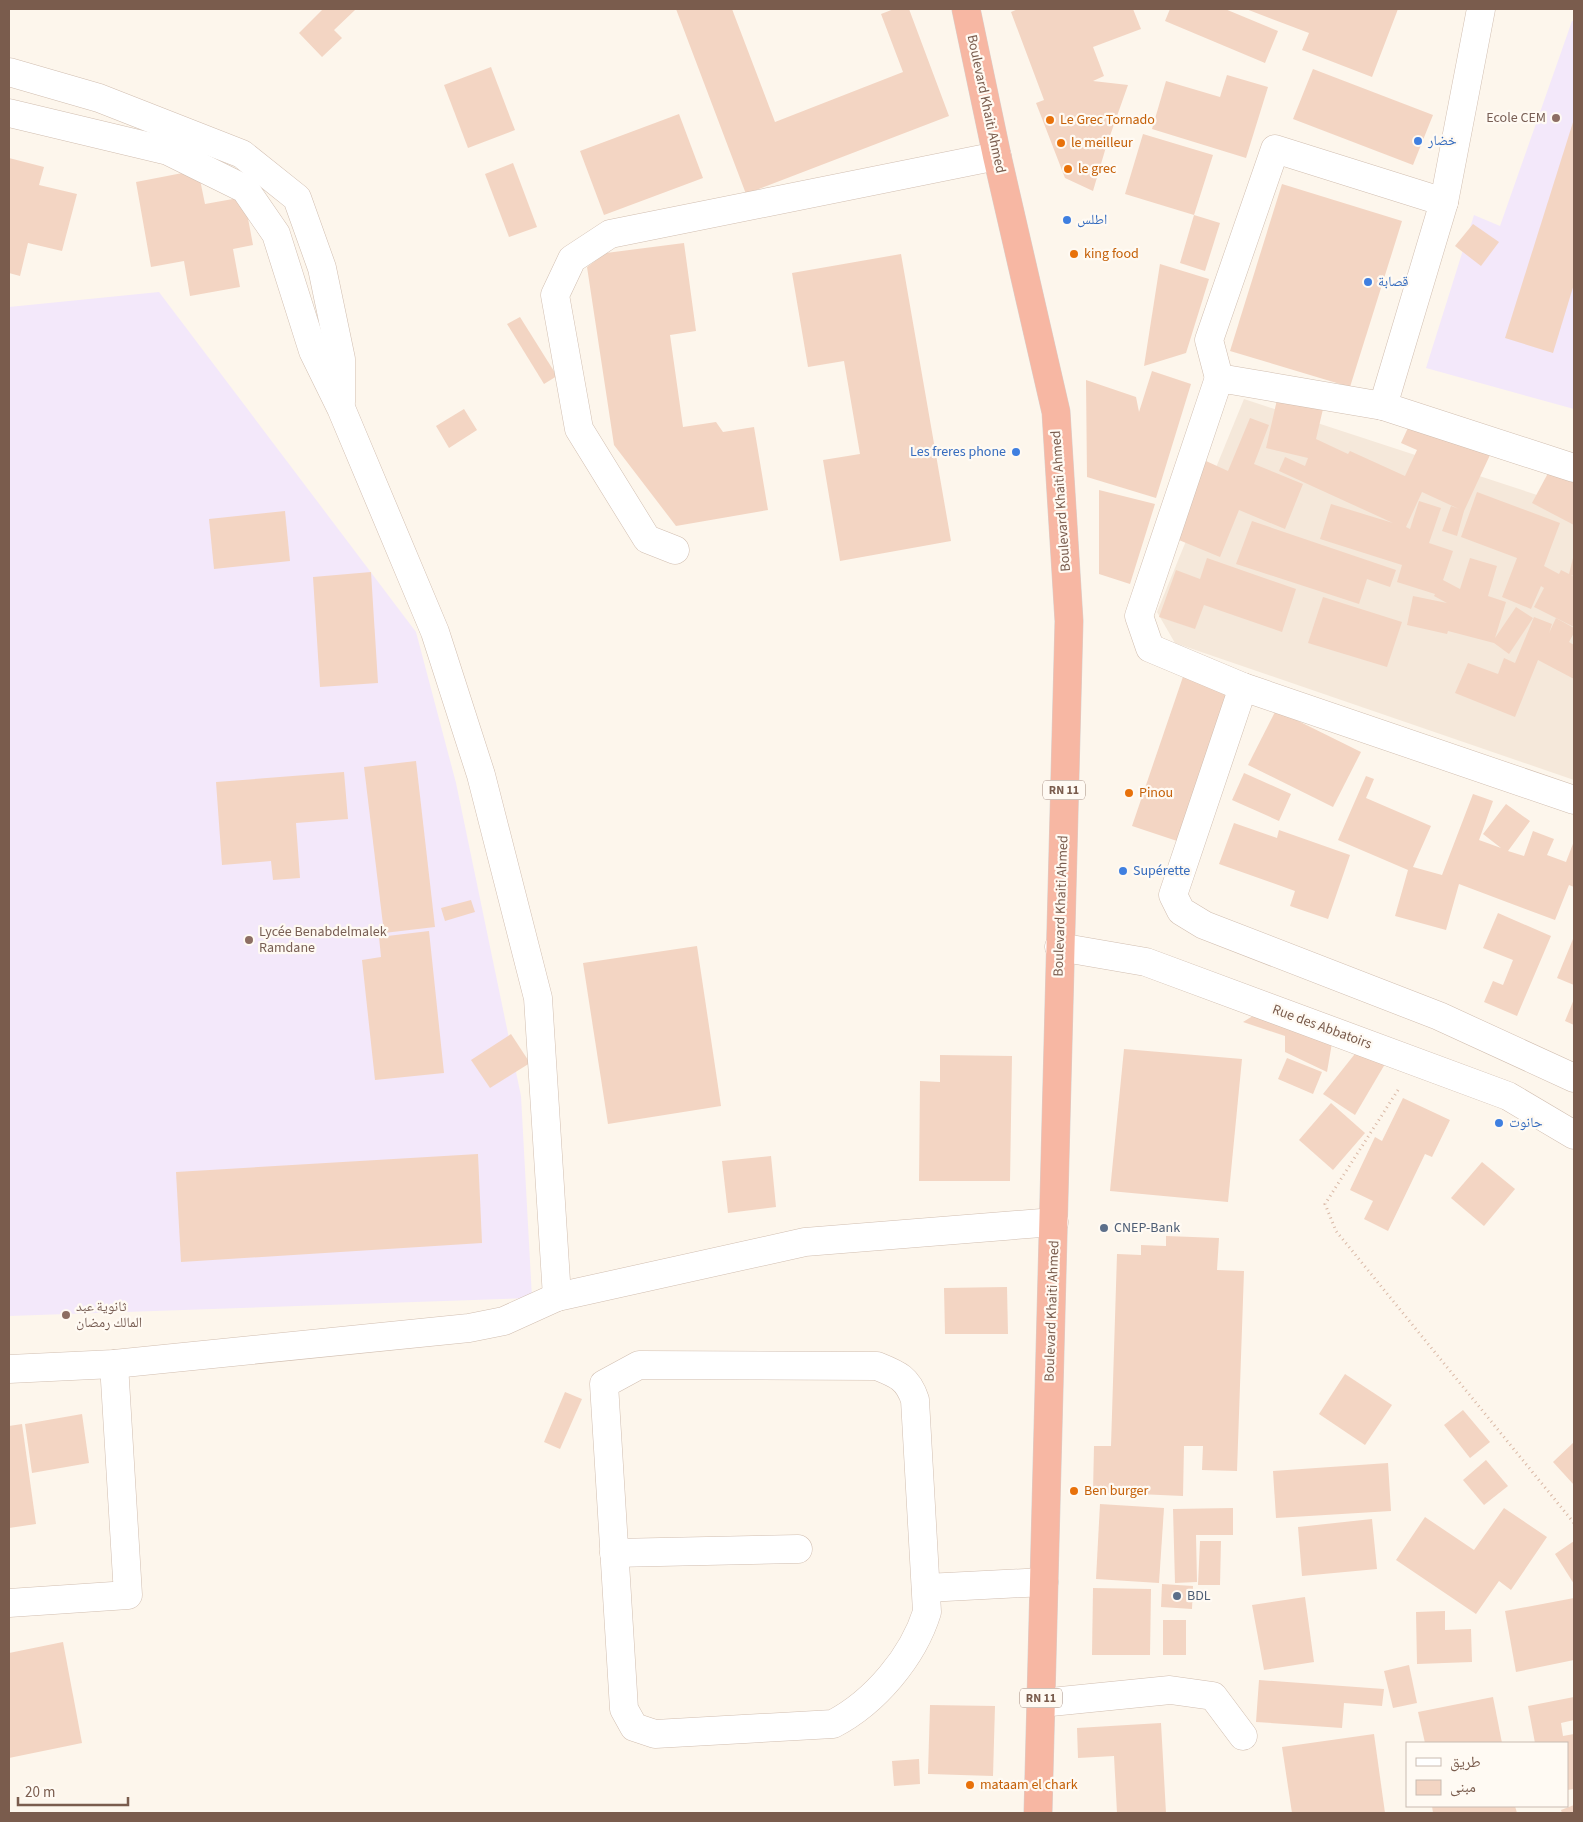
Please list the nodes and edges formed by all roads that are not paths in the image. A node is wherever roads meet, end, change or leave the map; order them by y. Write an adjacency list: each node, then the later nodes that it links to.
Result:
1 (966, 9): 5 (highway, Boulevard Khaiti Ahmed / RN 11)
2 (1481, 9): 6 (street)
3 (9, 72): 9 (street)
4 (9, 113): 9 (street)
5 (996, 156): 11 (street); 14 (highway, Boulevard Khaiti Ahmed / RN 11)
6 (1444, 202): 7 (street); 8 (street)
7 (1218, 378): 8 (street); 12 (street)
8 (1383, 406): 10 (street)
9 (341, 408): 18 (street)
10 (1574, 468)
11 (675, 550)
12 (1243, 687): 13 (street); 15 (street)
13 (1574, 800)
14 (1059, 947): 16 (street, Rue des Abbatoirs); 17 (highway, Boulevard Khaiti Ahmed / RN 11)
15 (1574, 1078)
16 (1574, 1135)
17 (1054, 1222): 18 (street); 23 (highway, Boulevard Khaiti Ahmed / RN 11)
18 (557, 1297): 19 (street)
19 (114, 1364): 20 (street); 25 (street)
20 (9, 1369)
21 (798, 1549): 22 (street)
22 (614, 1553): 24 (street); 24 (street)
23 (1044, 1582): 24 (street); 26 (highway, Boulevard Khaiti Ahmed / RN 11)
24 (926, 1588)
25 (9, 1603)
26 (1041, 1704): 27 (street); 28 (highway, Boulevard Khaiti Ahmed / RN 11)
27 (1243, 1736)
28 (1038, 1813)

